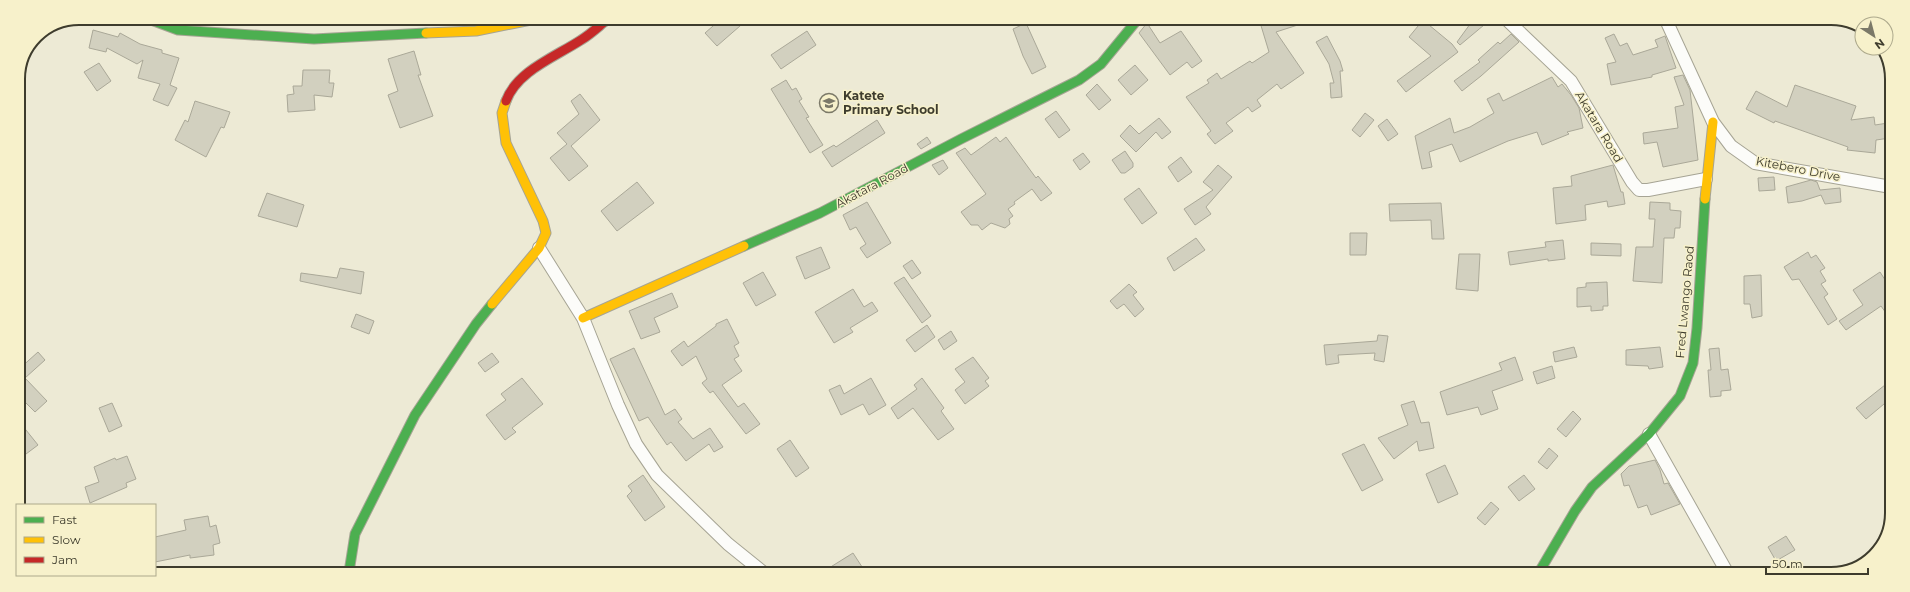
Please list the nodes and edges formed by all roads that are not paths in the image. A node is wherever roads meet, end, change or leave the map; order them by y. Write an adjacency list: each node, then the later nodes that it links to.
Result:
1 (165, 25): 2 (street)
2 (506, 25)
3 (600, 25): 10 (street)
4 (1133, 25): 11 (street, Akatara Road)
5 (1512, 25): 8 (street, Akatara Road)
6 (1668, 25): 7 (street, Kitebero Drive)
7 (1713, 122): 8 (street, Fred Lwango Raod); 9 (street, Kitebero Drive)
8 (1706, 178): 12 (street, Fred Lwango Raod)
9 (1885, 186)
10 (539, 248): 11 (street); 13 (street)
11 (583, 318): 14 (street)
12 (1649, 434): 15 (street, Fred Lwango Raod); 16 (street)
13 (350, 567)
14 (757, 567)
15 (1542, 567)
16 (1724, 567)

